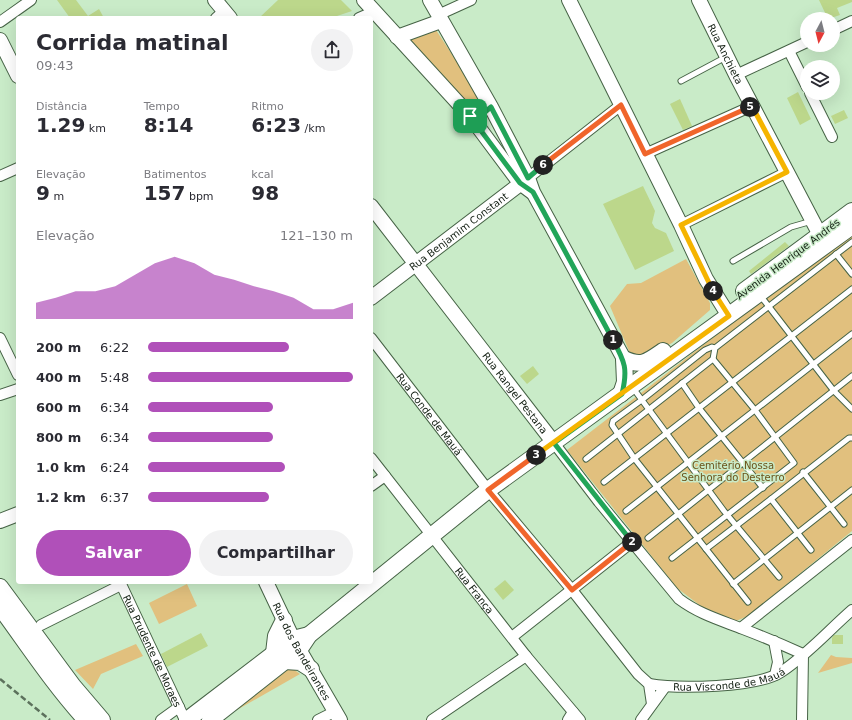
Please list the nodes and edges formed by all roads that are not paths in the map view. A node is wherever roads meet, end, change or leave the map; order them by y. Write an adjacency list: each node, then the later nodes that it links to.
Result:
1 (31, 0): 11 (street)
2 (364, 0): 7 (street)
3 (430, 0): 9 (street)
4 (471, 0): 9 (street)
5 (569, 0): 23 (street)
6 (699, 0): 17 (street, Rua Anchieta)
7 (375, 11): 8 (street); 13 (street)
8 (363, 16)
9 (440, 18): 13 (street); 25 (street)
10 (852, 21): 12 (street)
11 (0, 22)
12 (840, 27)
13 (397, 37): 26 (street)
14 (0, 40): 18 (street)
15 (800, 45): 16 (street)
16 (789, 50): 19 (street); 20 (street)
17 (727, 56): 20 (street, Rua Anchieta); 21 (lane)
18 (16, 72)
19 (800, 73)
20 (736, 75): 24 (street, Rua Anchieta)
21 (680, 81)
22 (813, 100): 27 (street)
23 (621, 105): 28 (street); 32 (street, Rua Benjamim Constant)
24 (752, 106): 28 (street); 30 (street, Rua Anchieta)
25 (491, 107): 26 (street); 32 (street)
26 (470, 116): 32 (street)
27 (832, 138)
28 (645, 154): 35 (street)
29 (16, 169): 31 (street)
30 (787, 172): 35 (street); 37 (street, Rua Anchieta)
31 (0, 176)
32 (524, 180): 41 (street, Rua Benjamim Constant); 54 (street)
33 (373, 209): 41 (street, Rua Rangel Pestana)
34 (852, 211): 37 (main road, Avenida Henrique Andrés)
35 (681, 225): 48 (street)
36 (852, 226): 42 (main road, Avenida Henrique Andrés)
37 (817, 228): 40 (lane); 42 (main road); 48 (main road, Avenida Henrique Andrés)
38 (852, 242): 39 (lane)
39 (836, 254): 43 (lane); 47 (lane)
40 (733, 261)
41 (416, 265): 45 (street, Rua Benjamim Constant); 75 (street, Rua Rangel Pestana)
42 (800, 265): 48 (main road, Avenida Henrique Andrés)
43 (852, 274)
44 (852, 289): 50 (lane)
45 (373, 297)
46 (763, 299): 47 (lane)
47 (769, 306): 50 (lane); 53 (lane)
48 (726, 312): 54 (main road, Avenida Henrique Andrés); 62 (main road, Avenida Henrique Andrés)
49 (852, 334): 56 (lane)
50 (792, 336): 56 (lane); 59 (lane)
51 (0, 338): 57 (street)
52 (373, 341): 88 (street, Rua Conde de Mauá)
53 (716, 348): 55 (lane); 65 (lane)
54 (624, 359): 62 (main road)
55 (713, 359): 59 (lane); 60 (lane)
56 (813, 364): 63 (lane); 69 (lane)
57 (16, 371)
58 (852, 376): 63 (lane)
59 (733, 382): 66 (lane); 69 (lane)
60 (682, 383): 66 (lane); 67 (lane)
61 (16, 389): 64 (street)
62 (626, 390): 65 (lane); 75 (main road, Avenida Henrique Andrés)
63 (834, 391): 68 (lane); 73 (lane)
64 (0, 395)
65 (643, 400): 67 (lane); 70 (lane)
66 (700, 408): 71 (lane); 72 (lane)
67 (649, 409): 70 (lane); 71 (lane)
68 (852, 409)
69 (755, 410): 72 (lane); 73 (lane)
70 (618, 434): 76 (lane); 77 (lane)
71 (665, 434): 76 (lane); 79 (lane)
72 (721, 436): 79 (lane); 80 (lane)
73 (775, 437): 80 (lane); 86 (lane)
74 (852, 438): 81 (lane)
75 (554, 443): 88 (main road, Avenida Henrique Andrés); 104 (street, Rua Rangel Pestana)
76 (634, 458): 83 (lane); 85 (lane)
77 (586, 459)
78 (373, 461): 82 (street, Rua França)
79 (687, 462): 85 (lane); 87 (lane)
80 (742, 462): 86 (lane); 87 (lane)
81 (803, 472): 90 (lane); 91 (lane)
82 (385, 476): 84 (street); 100 (street, Rua França)
83 (604, 482)
84 (373, 485)
85 (657, 486): 92 (lane); 93 (lane)
86 (763, 488): 95 (lane)
87 (708, 489): 93 (lane); 95 (lane)
88 (488, 490): 100 (main road, Avenida Henrique Andrés); 116 (street)
89 (852, 490): 91 (lane)
90 (771, 499): 98 (lane); 99 (lane)
91 (831, 507): 97 (lane); 99 (lane)
92 (626, 510)
93 (678, 514): 101 (lane); 102 (lane)
94 (16, 515): 96 (street)
95 (727, 515): 98 (lane); 102 (lane)
96 (0, 522)
97 (844, 524)
98 (735, 525): 105 (lane); 108 (lane)
99 (798, 534): 106 (lane); 108 (lane)
100 (432, 536): 110 (main road, Avenida Henrique Andrés); 123 (street, Rua França)
101 (648, 538)
102 (697, 538): 105 (lane); 107 (lane)
103 (852, 540): 122 (street)
104 (632, 542): 116 (street); 122 (street, Rua Rangel Pestana)
105 (706, 549): 114 (lane)
106 (811, 550)
107 (672, 558)
108 (765, 560): 109 (lane); 114 (lane)
109 (779, 577)
110 (373, 583)
111 (120, 584): 121 (street); 134 (street, Rua Prudente de Moraes)
112 (267, 584): 120 (street, Rua dos Bandeirantes)
113 (372, 584): 125 (main road, Avenida Henrique Andrés)
114 (733, 584): 117 (lane)
115 (0, 586): 138 (main road)
116 (572, 590): 123 (street); 131 (street)
117 (748, 602)
118 (1, 609): 137 (main road)
119 (852, 610): 126 (street, Rua Visconde de Mauá)
120 (284, 620): 125 (street, Rua dos Bandeirantes); 128 (main road)
121 (41, 625)
122 (741, 628): 124 (street, Rua Rangel Pestana)
123 (512, 637): 127 (street, Rua França)
124 (774, 640): 126 (street, Rua Rangel Pestana); 130 (street)
125 (296, 644): 128 (main road); 129 (street, Rua dos Bandeirantes)
126 (803, 654): 130 (street, Rua Visconde de Mauá); 145 (street)
127 (526, 656): 136 (street, Rua França); 142 (street)
128 (278, 659): 129 (main road); 134 (main road); 140 (main road)
129 (311, 669): 135 (street, Rua dos Bandeirantes)
130 (775, 675): 132 (street, Rua Visconde de Mauá)
131 (649, 684): 132 (street, Rua Visconde de Mauá); 133 (street)
132 (665, 687): 133 (street)
133 (652, 704): 144 (street)
134 (184, 716): 139 (street)
135 (338, 716): 141 (street)
136 (571, 716): 143 (street, Rua França)
137 (86, 720)
138 (102, 720)
139 (161, 720)
140 (210, 720)
141 (318, 720)
142 (432, 720)
143 (580, 720)
144 (642, 720)
145 (802, 720)

